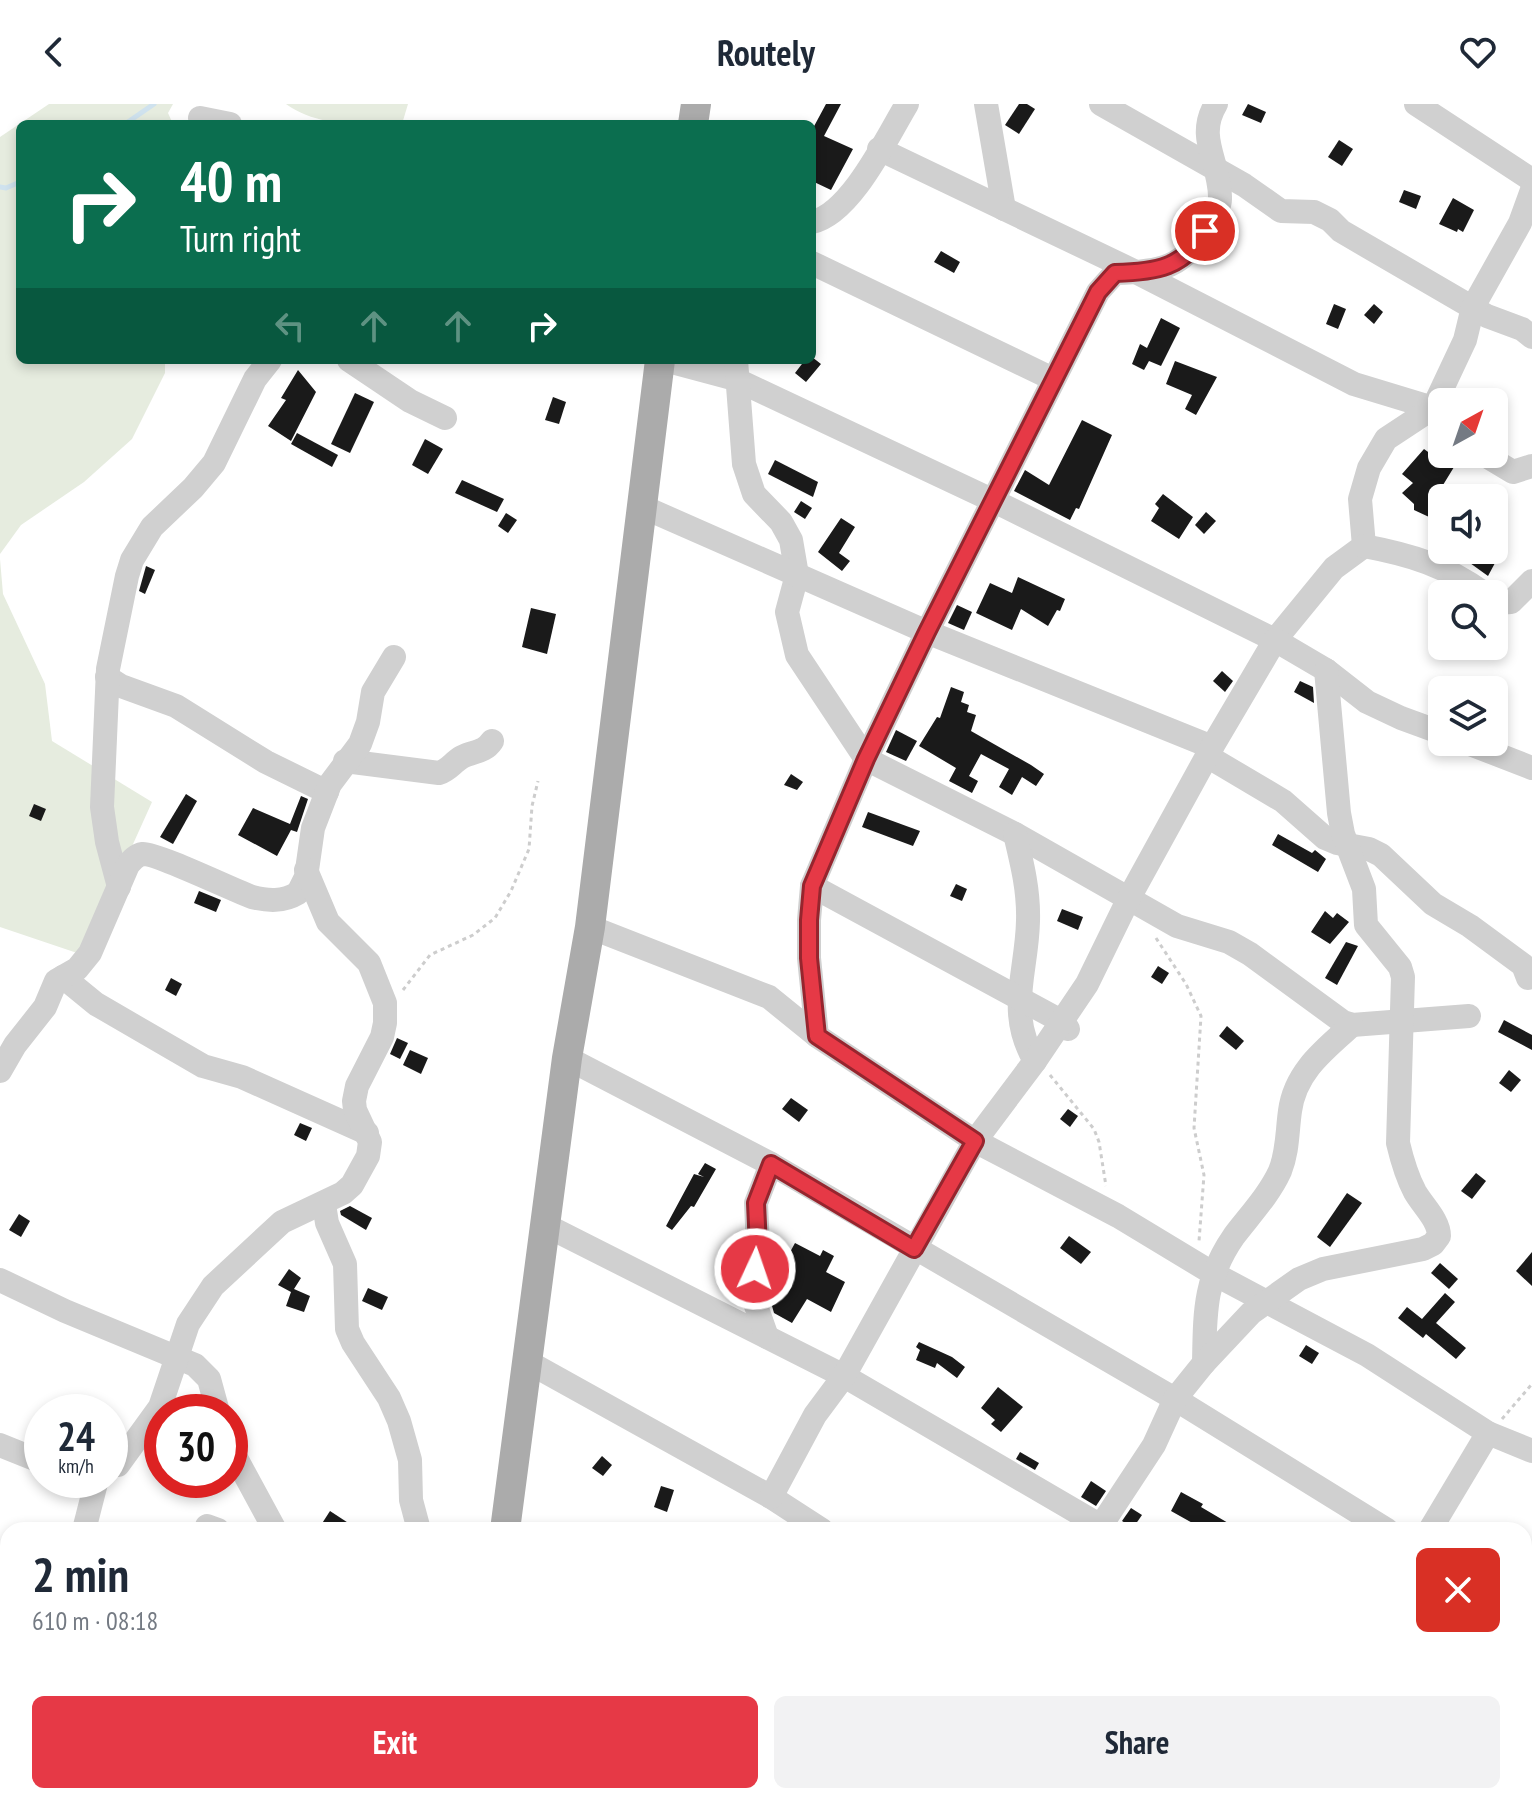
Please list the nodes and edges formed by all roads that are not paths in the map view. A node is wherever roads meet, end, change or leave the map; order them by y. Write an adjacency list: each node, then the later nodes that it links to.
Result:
1 (907, 104): 8 (street)
2 (986, 104): 12 (street)
3 (1101, 104): 9 (street)
4 (1216, 104): 9 (street)
5 (1416, 104): 10 (street)
6 (200, 118): 7 (street)
7 (210, 120)
8 (879, 149): 12 (street); 13 (street)
9 (1215, 169): 15 (street); 16 (street)
10 (1532, 180)
11 (1532, 190): 16 (street)
12 (1004, 209): 15 (street)
13 (816, 221)
14 (816, 265): 23 (street)
15 (1138, 273): 23 (street); 25 (street)
16 (1473, 307): 17 (street); 24 (street)
17 (1532, 337)
18 (267, 364): 41 (street)
19 (355, 364): 26 (street)
20 (661, 364): 31 (main road)
21 (691, 364): 22 (street)
22 (735, 370): 30 (street); 33 (street)
23 (1053, 379): 30 (street)
24 (1447, 388)
25 (1428, 410)
26 (445, 418)
27 (1428, 418): 32 (street)
28 (1532, 466): 29 (street)
29 (1506, 468)
30 (992, 500): 37 (street); 38 (street)
31 (643, 507): 33 (street); 58 (main road)
32 (1364, 546): 34 (street); 38 (street)
33 (797, 575): 37 (street); 46 (street)
34 (1464, 580)
35 (1532, 581): 36 (street)
36 (1508, 602)
37 (927, 632): 44 (street); 46 (street)
38 (1275, 640): 40 (street); 44 (street)
39 (394, 657): 47 (street)
40 (1326, 670): 42 (street); 51 (street)
41 (107, 677): 49 (street); 54 (street)
42 (1428, 728)
43 (492, 741): 47 (street)
44 (1210, 751): 51 (street); 56 (street)
45 (1501, 756): 48 (street)
46 (866, 759): 50 (street); 53 (street)
47 (345, 761): 49 (street)
48 (1532, 768)
49 (327, 792): 52 (street)
50 (1015, 834): 56 (street); 61 (street)
51 (1347, 844): 60 (street); 64 (street)
52 (306, 870): 55 (street); 57 (street)
53 (812, 886): 61 (street); 67 (street)
54 (119, 887): 55 (street); 59 (street)
55 (282, 899): 57 (street)
56 (1134, 901): 62 (street); 65 (street)
57 (328, 922): 72 (street)
58 (590, 927): 67 (street); 69 (main road)
59 (63, 977): 71 (street); 72 (street)
60 (1528, 978)
61 (1018, 998): 65 (street); 70 (street)
62 (1318, 1005): 66 (street); 68 (street)
63 (1469, 1016): 64 (street)
64 (1401, 1022): 66 (street); 80 (street)
65 (1066, 1025): 70 (street)
66 (1352, 1025): 68 (street)
67 (817, 1036): 73 (street)
68 (1317, 1056): 78 (street)
69 (567, 1058): 74 (street); 76 (main road)
70 (1035, 1061): 73 (street)
71 (0, 1071)
72 (367, 1133): 75 (street)
73 (975, 1141): 77 (street); 78 (street)
74 (771, 1164): 77 (street); 81 (street)
75 (324, 1204): 82 (street); 98 (street)
76 (547, 1226): 81 (street); 83 (main road)
77 (914, 1249): 85 (street); 87 (street)
78 (1205, 1270): 80 (street); 84 (street)
79 (0, 1280): 82 (street)
80 (1267, 1301): 84 (street); 88 (street)
81 (767, 1337): 85 (street)
82 (177, 1359): 86 (street); 90 (street)
83 (528, 1362): 94 (street); 99 (main road)
84 (1204, 1363): 87 (street)
85 (844, 1376): 94 (street); 101 (street)
86 (213, 1394)
87 (1175, 1399): 102 (street); 103 (street)
88 (1488, 1433): 91 (street); 104 (street)
89 (0, 1445): 92 (street)
90 (128, 1451)
91 (1532, 1451)
92 (24, 1455)
93 (248, 1480): 97 (street)
94 (771, 1497): 100 (street)
95 (92, 1498): 96 (street)
96 (86, 1522)
97 (271, 1522)
98 (417, 1522)
99 (506, 1522)
100 (810, 1522)
101 (1090, 1522)
102 (1106, 1522)
103 (1374, 1522)
104 (1435, 1522)

